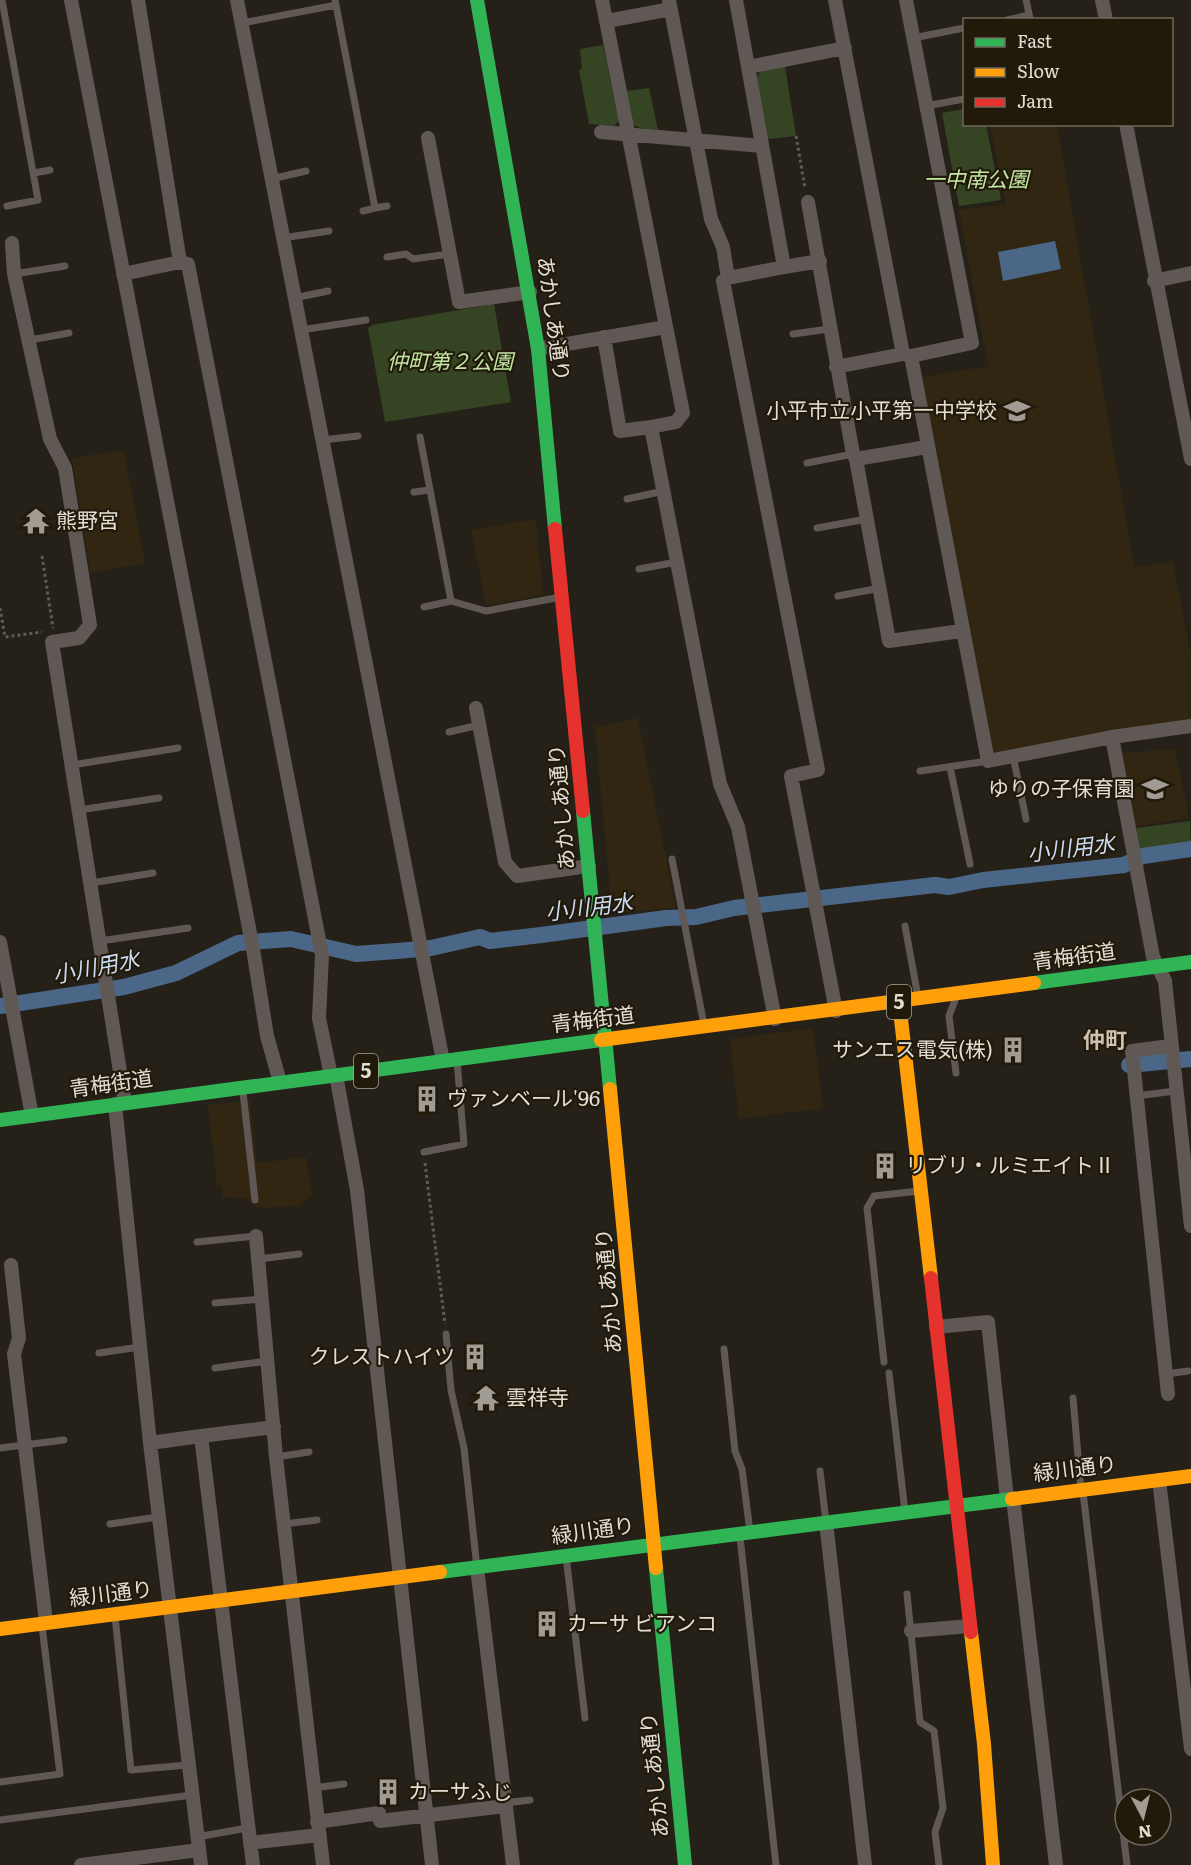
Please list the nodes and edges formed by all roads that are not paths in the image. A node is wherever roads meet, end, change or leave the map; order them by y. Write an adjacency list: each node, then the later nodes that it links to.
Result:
1 (2, 0): 19 (lane)
2 (71, 0): 52 (street)
3 (138, 0): 47 (street)
4 (237, 0): 17 (street)
5 (477, 0): 56 (street, あかしあ通り)
6 (602, 0): 16 (street)
7 (736, 0): 23 (street)
8 (835, 0): 22 (street)
9 (906, 0): 20 (street)
10 (1026, 0): 14 (lane)
11 (1102, 0): 15 (street)
12 (335, 3): 17 (lane); 39 (lane)
13 (670, 4): 16 (street); 30 (street)
14 (1029, 17)
15 (1106, 18)
16 (607, 21): 28 (street)
17 (242, 23): 35 (street)
18 (963, 28): 20 (lane)
19 (9, 38): 21 (lane); 34 (lane)
20 (913, 38): 25 (street)
21 (0, 40)
22 (845, 48): 23 (street); 67 (street)
23 (748, 67): 31 (street)
24 (963, 99): 25 (lane)
25 (925, 106): 67 (street)
26 (1126, 126): 54 (street)
27 (601, 132): 28 (street)
28 (631, 135): 30 (street); 59 (street)
29 (428, 138): 44 (street)
30 (697, 140): 31 (street); 53 (street)
31 (762, 146): 49 (street)
32 (50, 170): 34 (lane)
33 (306, 171): 35 (lane)
34 (34, 173): 37 (lane)
35 (271, 178): 42 (street)
36 (808, 202): 46 (street)
37 (7, 206)
38 (387, 206): 39 (lane)
39 (375, 208): 40 (lane)
40 (363, 211)
41 (328, 231): 42 (lane)
42 (282, 238): 57 (street)
43 (12, 243): 51 (street)
44 (449, 254): 45 (lane); 56 (street)
45 (387, 257)
46 (820, 261): 49 (street); 60 (street)
47 (180, 262): 52 (street); 126 (street)
48 (65, 266): 51 (lane)
49 (784, 267): 53 (street)
50 (1191, 273): 54 (street)
51 (15, 274): 65 (street)
52 (123, 274): 127 (street)
53 (728, 278): 119 (street)
54 (1154, 281): 75 (street)
55 (328, 291): 57 (lane)
56 (530, 292): 66 (street, あかしあ通り)
57 (294, 298): 61 (street)
58 (366, 320): 61 (lane)
59 (666, 327): 64 (street); 69 (street)
60 (829, 329): 63 (lane); 68 (street)
61 (301, 330): 72 (street)
62 (69, 333): 65 (lane)
63 (793, 333)
64 (604, 337): 66 (street); 69 (street)
65 (30, 340): 99 (street)
66 (538, 349): 86 (street, あかしあ通り)
67 (907, 355): 68 (street); 73 (street)
68 (836, 367): 74 (street)
69 (651, 428): 78 (street)
70 (358, 436): 72 (lane)
71 (420, 437): 77 (lane)
72 (322, 440): 124 (street)
73 (927, 447): 74 (street); 90 (street)
74 (855, 457): 76 (lane); 81 (street)
75 (1191, 459)
76 (807, 464)
77 (430, 490): 79 (lane); 88 (lane)
78 (664, 491): 80 (lane); 83 (street)
79 (414, 492)
80 (627, 499)
81 (867, 519): 82 (lane); 85 (street)
82 (817, 528)
83 (677, 562): 84 (lane); 120 (street)
84 (639, 569)
85 (880, 588): 87 (lane); 90 (street)
86 (564, 596): 88 (lane); 107 (street, あかしあ通り)
87 (838, 596)
88 (451, 601): 89 (lane)
89 (424, 607)
90 (961, 631): 98 (street)
91 (476, 708): 92 (street)
92 (479, 725): 94 (lane); 107 (street)
93 (1191, 726): 95 (street)
94 (450, 732)
95 (1112, 737): 97 (street); 115 (street)
96 (178, 748): 99 (lane)
97 (1013, 756): 98 (street); 104 (lane)
98 (988, 760): 100 (lane)
99 (72, 765): 103 (street)
100 (950, 767): 101 (lane); 106 (lane)
101 (920, 771)
102 (159, 798): 103 (lane)
103 (79, 810): 109 (street)
104 (1026, 819)
105 (672, 859): 121 (lane)
106 (970, 864)
107 (589, 866): 122 (street, あかしあ通り)
108 (153, 873): 109 (lane)
109 (91, 883): 112 (street)
110 (905, 926): 117 (lane)
111 (188, 928): 112 (lane)
112 (100, 940): 132 (street)
113 (0, 942): 133 (street)
114 (1191, 962): 115 (street, 青梅街道 / 5)
115 (1158, 967): 116 (street, 青梅街道 / 5); 123 (street)
116 (957, 995): 117 (street, 青梅街道 / 5); 125 (lane)
117 (919, 1000): 118 (street, 青梅街道 / 5)
118 (899, 1002): 119 (street, 青梅街道 / 5); 136 (street)
119 (836, 1011): 120 (street, 青梅街道 / 5)
120 (775, 1019): 121 (street, 青梅街道 / 5)
121 (704, 1028): 122 (street, 青梅街道 / 5)
122 (606, 1039): 124 (street, 青梅街道 / 5); 180 (street, あかしあ通り)
123 (1170, 1048): 129 (street); 130 (street)
124 (450, 1061): 126 (street, 青梅街道 / 5); 135 (lane)
125 (956, 1073)
126 (333, 1075): 127 (street, 青梅街道 / 5); 183 (street)
127 (280, 1082): 128 (street, 青梅街道 / 5)
128 (242, 1087): 132 (street, 青梅街道 / 5); 137 (lane)
129 (1175, 1095): 130 (lane); 131 (street); 138 (street)
130 (1136, 1096): 156 (street)
131 (1191, 1097)
132 (120, 1103): 133 (street, 青梅街道 / 5); 148 (street)
133 (32, 1116): 134 (street, 青梅街道 / 5)
134 (0, 1120)
135 (424, 1152)
136 (919, 1191): 146 (street); 152 (lane)
137 (255, 1200)
138 (1191, 1226)
139 (256, 1236): 140 (lane); 142 (street)
140 (197, 1242)
141 (299, 1254): 142 (lane)
142 (259, 1259): 144 (street)
143 (11, 1265): 163 (street)
144 (263, 1299): 145 (lane); 151 (street)
145 (215, 1303)
146 (936, 1327): 171 (street); 172 (street)
147 (446, 1334): 182 (lane)
148 (140, 1347): 150 (lane); 162 (street)
149 (724, 1349): 179 (lane)
150 (99, 1353)
151 (268, 1361): 153 (lane); 159 (street)
152 (884, 1362)
153 (215, 1368)
154 (1188, 1371): 156 (lane)
155 (889, 1373): 173 (lane)
156 (1166, 1374): 157 (street)
157 (1168, 1394)
158 (1073, 1398): 170 (lane)
159 (274, 1427): 160 (street); 166 (street)
160 (201, 1436): 162 (street); 186 (street)
161 (64, 1440): 163 (lane)
162 (150, 1443): 174 (street)
163 (26, 1445): 164 (lane); 189 (street)
164 (0, 1448)
165 (309, 1452): 166 (lane)
166 (276, 1456): 178 (street)
167 (820, 1471): 176 (lane)
168 (1191, 1476): 169 (street, 緑川通り)
169 (1159, 1480): 170 (street, 緑川通り); 194 (street)
170 (1082, 1490): 171 (street, 緑川通り); 220 (lane)
171 (1010, 1498): 172 (street, 緑川通り); 219 (street)
172 (955, 1506): 173 (street, 緑川通り); 190 (street)
173 (905, 1512): 176 (street, 緑川通り)
174 (159, 1517): 177 (lane); 187 (street)
175 (316, 1520): 178 (lane)
176 (826, 1522): 179 (street, 緑川通り); 216 (street)
177 (110, 1524)
178 (284, 1524): 184 (street)
179 (744, 1533): 180 (street, 緑川通り); 215 (lane)
180 (653, 1544): 181 (street, 緑川通り); 214 (street, あかしあ通り)
181 (566, 1556): 182 (street, 緑川通り); 193 (lane)
182 (477, 1568): 183 (street, 緑川通り); 201 (street)
183 (398, 1578): 184 (street, 緑川通り); 202 (street)
184 (292, 1591): 186 (street, 緑川通り); 198 (street)
185 (907, 1594): 192 (lane)
186 (221, 1600): 187 (street, 緑川通り); 204 (street)
187 (170, 1608): 188 (street, 緑川通り); 195 (street)
188 (115, 1616): 189 (street, 緑川通り); 195 (lane)
189 (44, 1623): 191 (street, 緑川通り); 196 (lane)
190 (970, 1626): 192 (street); 218 (street)
191 (0, 1629)
192 (910, 1631): 217 (lane)
193 (585, 1718)
194 (1190, 1741)
195 (187, 1765): 199 (street)
196 (0, 1782)
197 (344, 1784): 198 (lane)
198 (313, 1788): 205 (street)
199 (192, 1795): 203 (lane); 207 (street)
200 (530, 1800): 201 (lane)
201 (505, 1805): 202 (street); 213 (street)
202 (426, 1816): 205 (street); 212 (street)
203 (0, 1820)
204 (248, 1828): 206 (street); 207 (lane)
205 (318, 1828): 206 (street); 211 (street)
206 (250, 1843): 210 (street)
207 (198, 1844): 208 (street); 209 (street)
208 (81, 1865)
209 (201, 1865)
210 (253, 1865)
211 (323, 1865)
212 (432, 1865)
213 (513, 1865)
214 (685, 1865)
215 (776, 1865)
216 (865, 1865)
217 (939, 1865)
218 (993, 1865)
219 (1056, 1865)
220 (1127, 1865)

